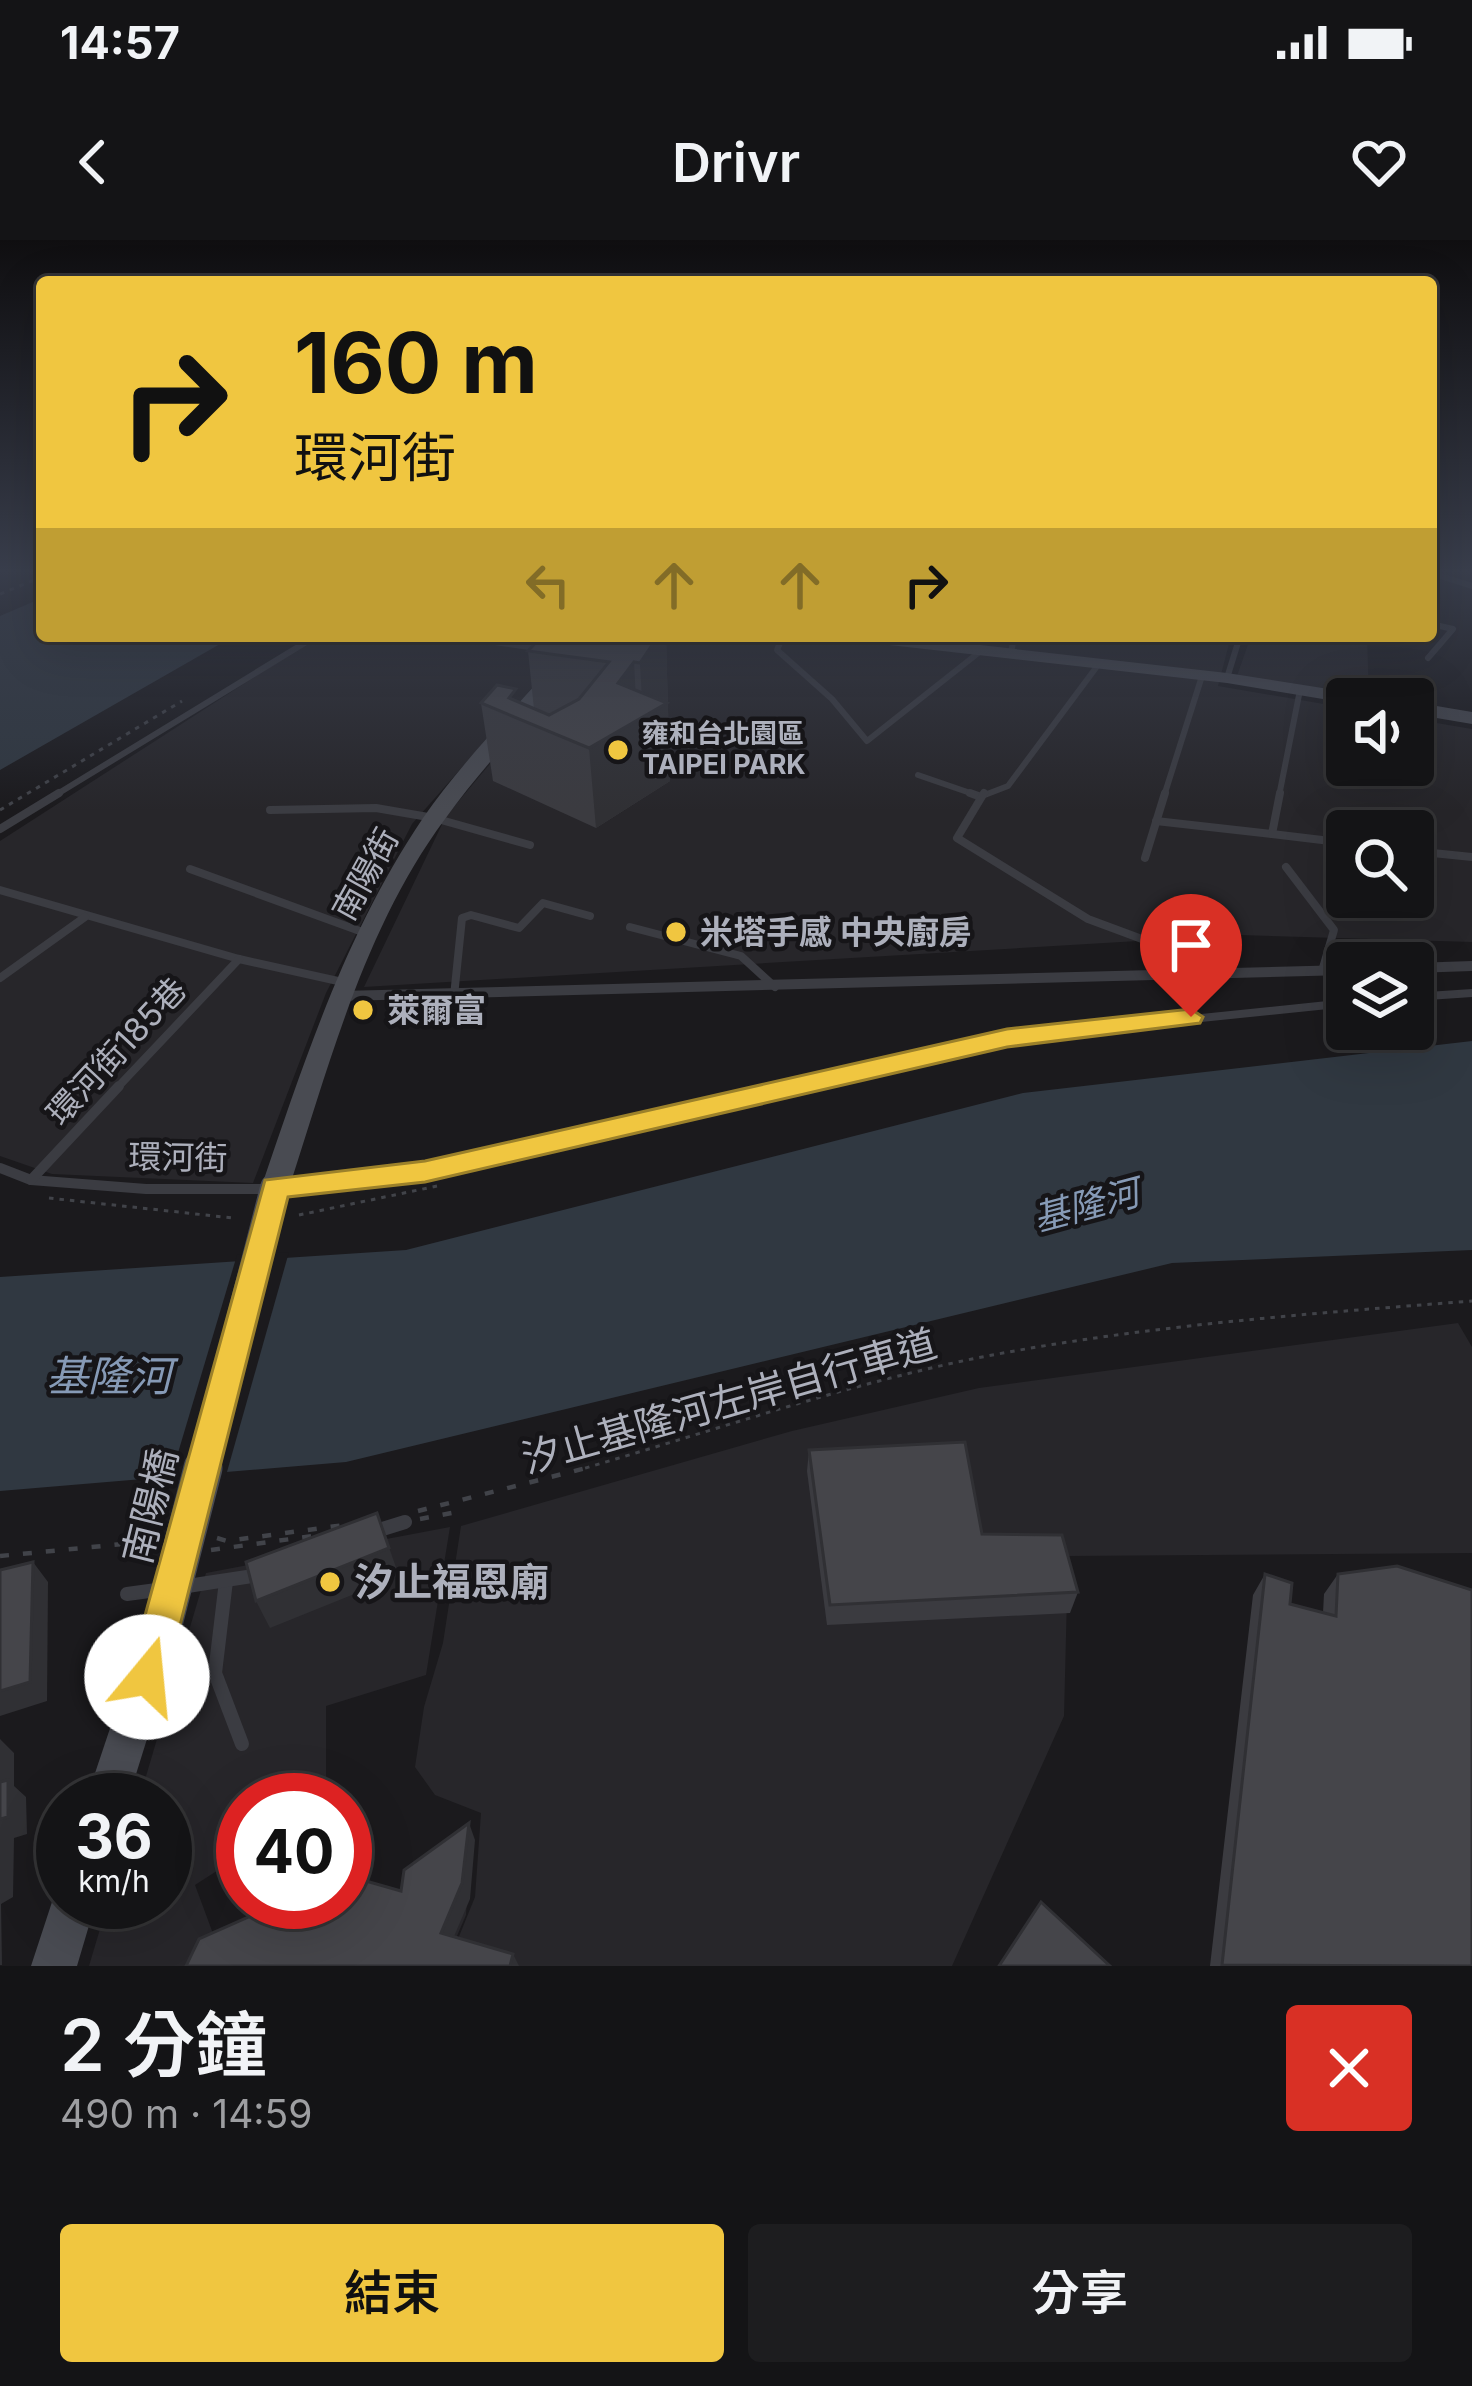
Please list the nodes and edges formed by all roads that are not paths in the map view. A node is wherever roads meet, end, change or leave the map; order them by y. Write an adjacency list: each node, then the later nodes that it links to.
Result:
1 (982, 650): 4 (lane)
2 (292, 651): 21 (lane)
3 (575, 651): 19 (street, 南陽街)
4 (778, 651)
5 (1036, 651): 9 (street)
6 (1236, 651): 11 (lane)
7 (1434, 651): 8 (lane)
8 (1428, 658)
9 (1098, 665): 10 (street); 17 (lane)
10 (1202, 676): 11 (street); 20 (lane)
11 (1228, 678): 12 (street)
12 (1300, 690): 13 (street); 22 (lane)
13 (1326, 694)
14 (1434, 712): 15 (street)
15 (1472, 718)
16 (918, 775): 17 (lane)
17 (981, 797): 40 (lane)
18 (270, 810): 19 (lane)
19 (434, 818): 24 (lane); 34 (street, 南陽街)
20 (1156, 821): 22 (lane); 27 (lane)
21 (0, 829)
22 (1272, 834): 23 (lane)
23 (1326, 840)
24 (530, 845)
25 (1434, 852): 26 (lane)
26 (1472, 857)
27 (1145, 858)
28 (1286, 867): 38 (lane)
29 (190, 868): 34 (lane)
30 (0, 890): 32 (lane)
31 (590, 916): 45 (lane)
32 (85, 917): 35 (lane); 41 (lane)
33 (630, 927): 42 (lane)
34 (368, 934): 43 (street, 南陽街)
35 (239, 959): 43 (lane); 49 (lane, 環河街185巷)
36 (1472, 966): 37 (street)
37 (1434, 967)
38 (1322, 970): 39 (street); 40 (street)
39 (1326, 970)
40 (1233, 972): 42 (street)
41 (0, 979)
42 (775, 987): 45 (street)
43 (344, 990): 45 (street); 50 (street, 南陽街)
44 (1472, 993): 46 (lane)
45 (454, 996)
46 (1434, 996)
47 (1326, 1005): 50 (lane, 環河街)
48 (0, 1168): 49 (lane, 環河街)
49 (31, 1180): 50 (lane, 環河街)
50 (275, 1188): 57 (street, 南陽橋, bridge)
51 (405, 1522): 52 (lane)
52 (358, 1530)
53 (277, 1568): 54 (lane)
54 (226, 1581): 55 (lane); 56 (lane)
55 (127, 1594)
56 (242, 1744)
57 (116, 1773)
58 (65, 1929): 59 (street)
59 (53, 1966)

